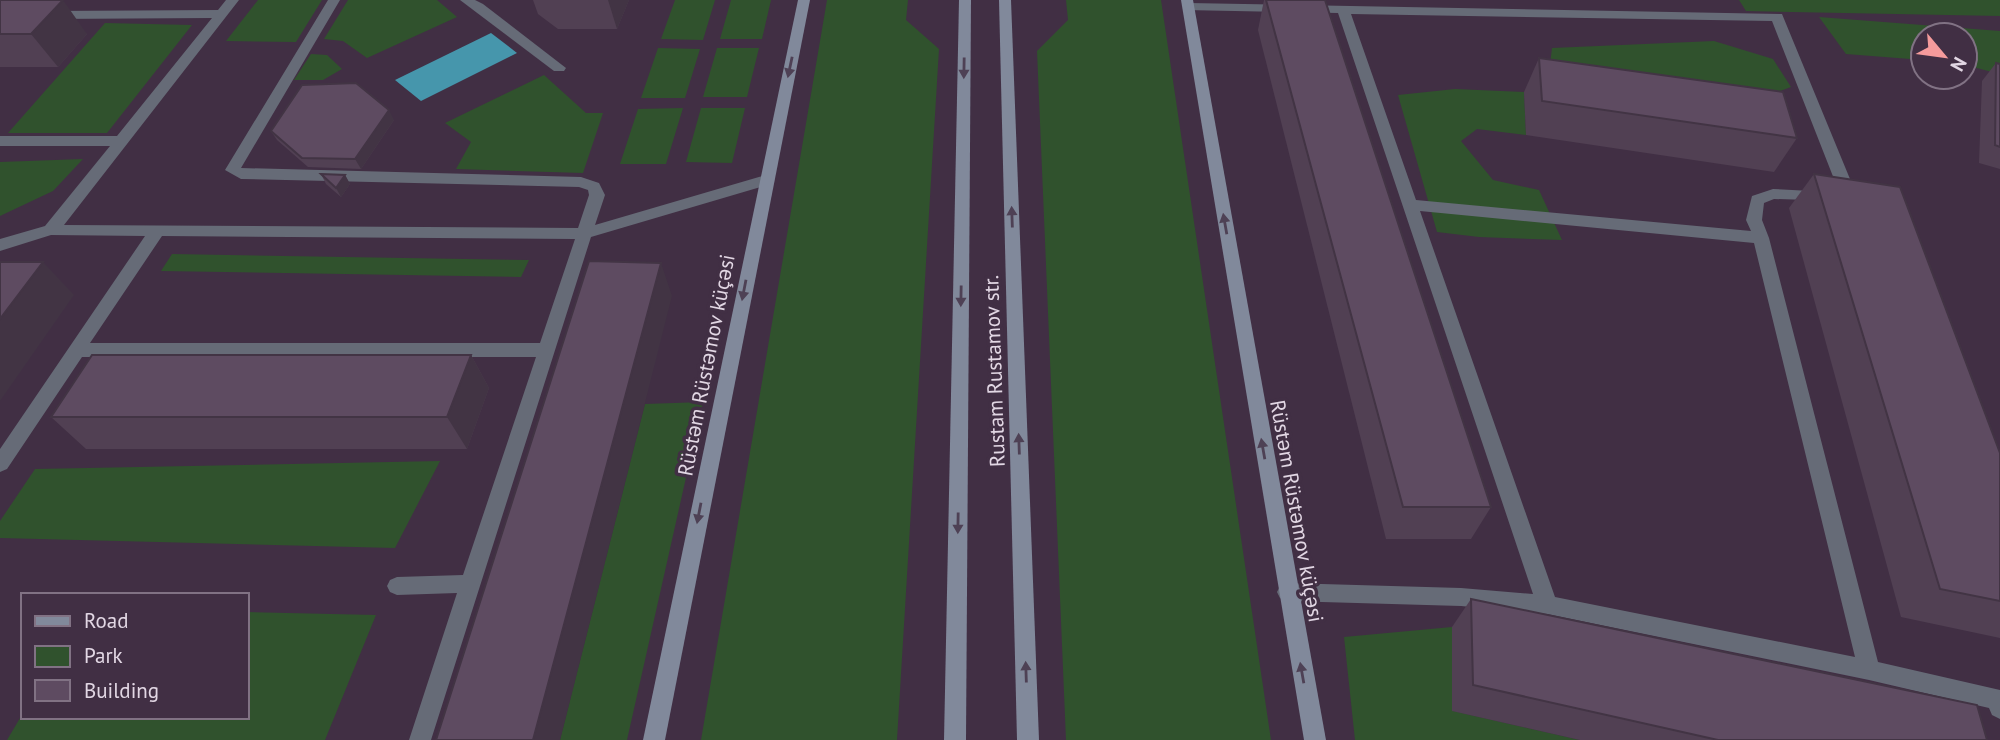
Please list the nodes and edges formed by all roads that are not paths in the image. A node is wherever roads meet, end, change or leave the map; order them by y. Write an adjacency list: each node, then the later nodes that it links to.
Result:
1 (233, 0): 9 (lane)
2 (334, 0): 18 (lane)
3 (466, 0): 11 (lane)
4 (804, 0): 14 (street, Rüstəm Rüstəmov küçəsi, one-way to 14)
5 (965, 0): 32 (street, Rustam Rustamov str., one-way to 32)
6 (1005, 0): 33 (street, Rustam Rustamov str., one-way to 6)
7 (1188, 4): 8 (lane); 26 (street, Rüstəm Rüstəmov küçəsi, one-way to 7)
8 (1343, 9): 15 (lane); 19 (lane)
9 (222, 14): 10 (lane); 13 (lane)
10 (42, 15)
11 (559, 68)
12 (0, 141): 13 (lane)
13 (121, 141): 16 (lane)
14 (766, 180): 18 (lane); 31 (street, Rüstəm Rüstəmov küçəsi, one-way to 31)
15 (1410, 205): 19 (lane); 27 (lane)
16 (51, 230): 17 (lane); 20 (lane)
17 (157, 231): 18 (lane); 21 (lane)
18 (584, 233): 22 (lane)
19 (1761, 238): 28 (lane)
20 (0, 245)
21 (77, 350): 22 (lane); 23 (lane)
22 (546, 350): 24 (lane)
23 (0, 464)
24 (471, 584): 25 (lane); 30 (lane)
25 (397, 586)
26 (1287, 592): 27 (lane); 34 (street, Rüstəm Rüstəmov küçəsi, one-way to 26)
27 (1547, 605): 28 (lane)
28 (1869, 670): 29 (lane)
29 (2000, 708)
30 (420, 740)
31 (654, 740)
32 (955, 740)
33 (1028, 740)
34 (1315, 740)

